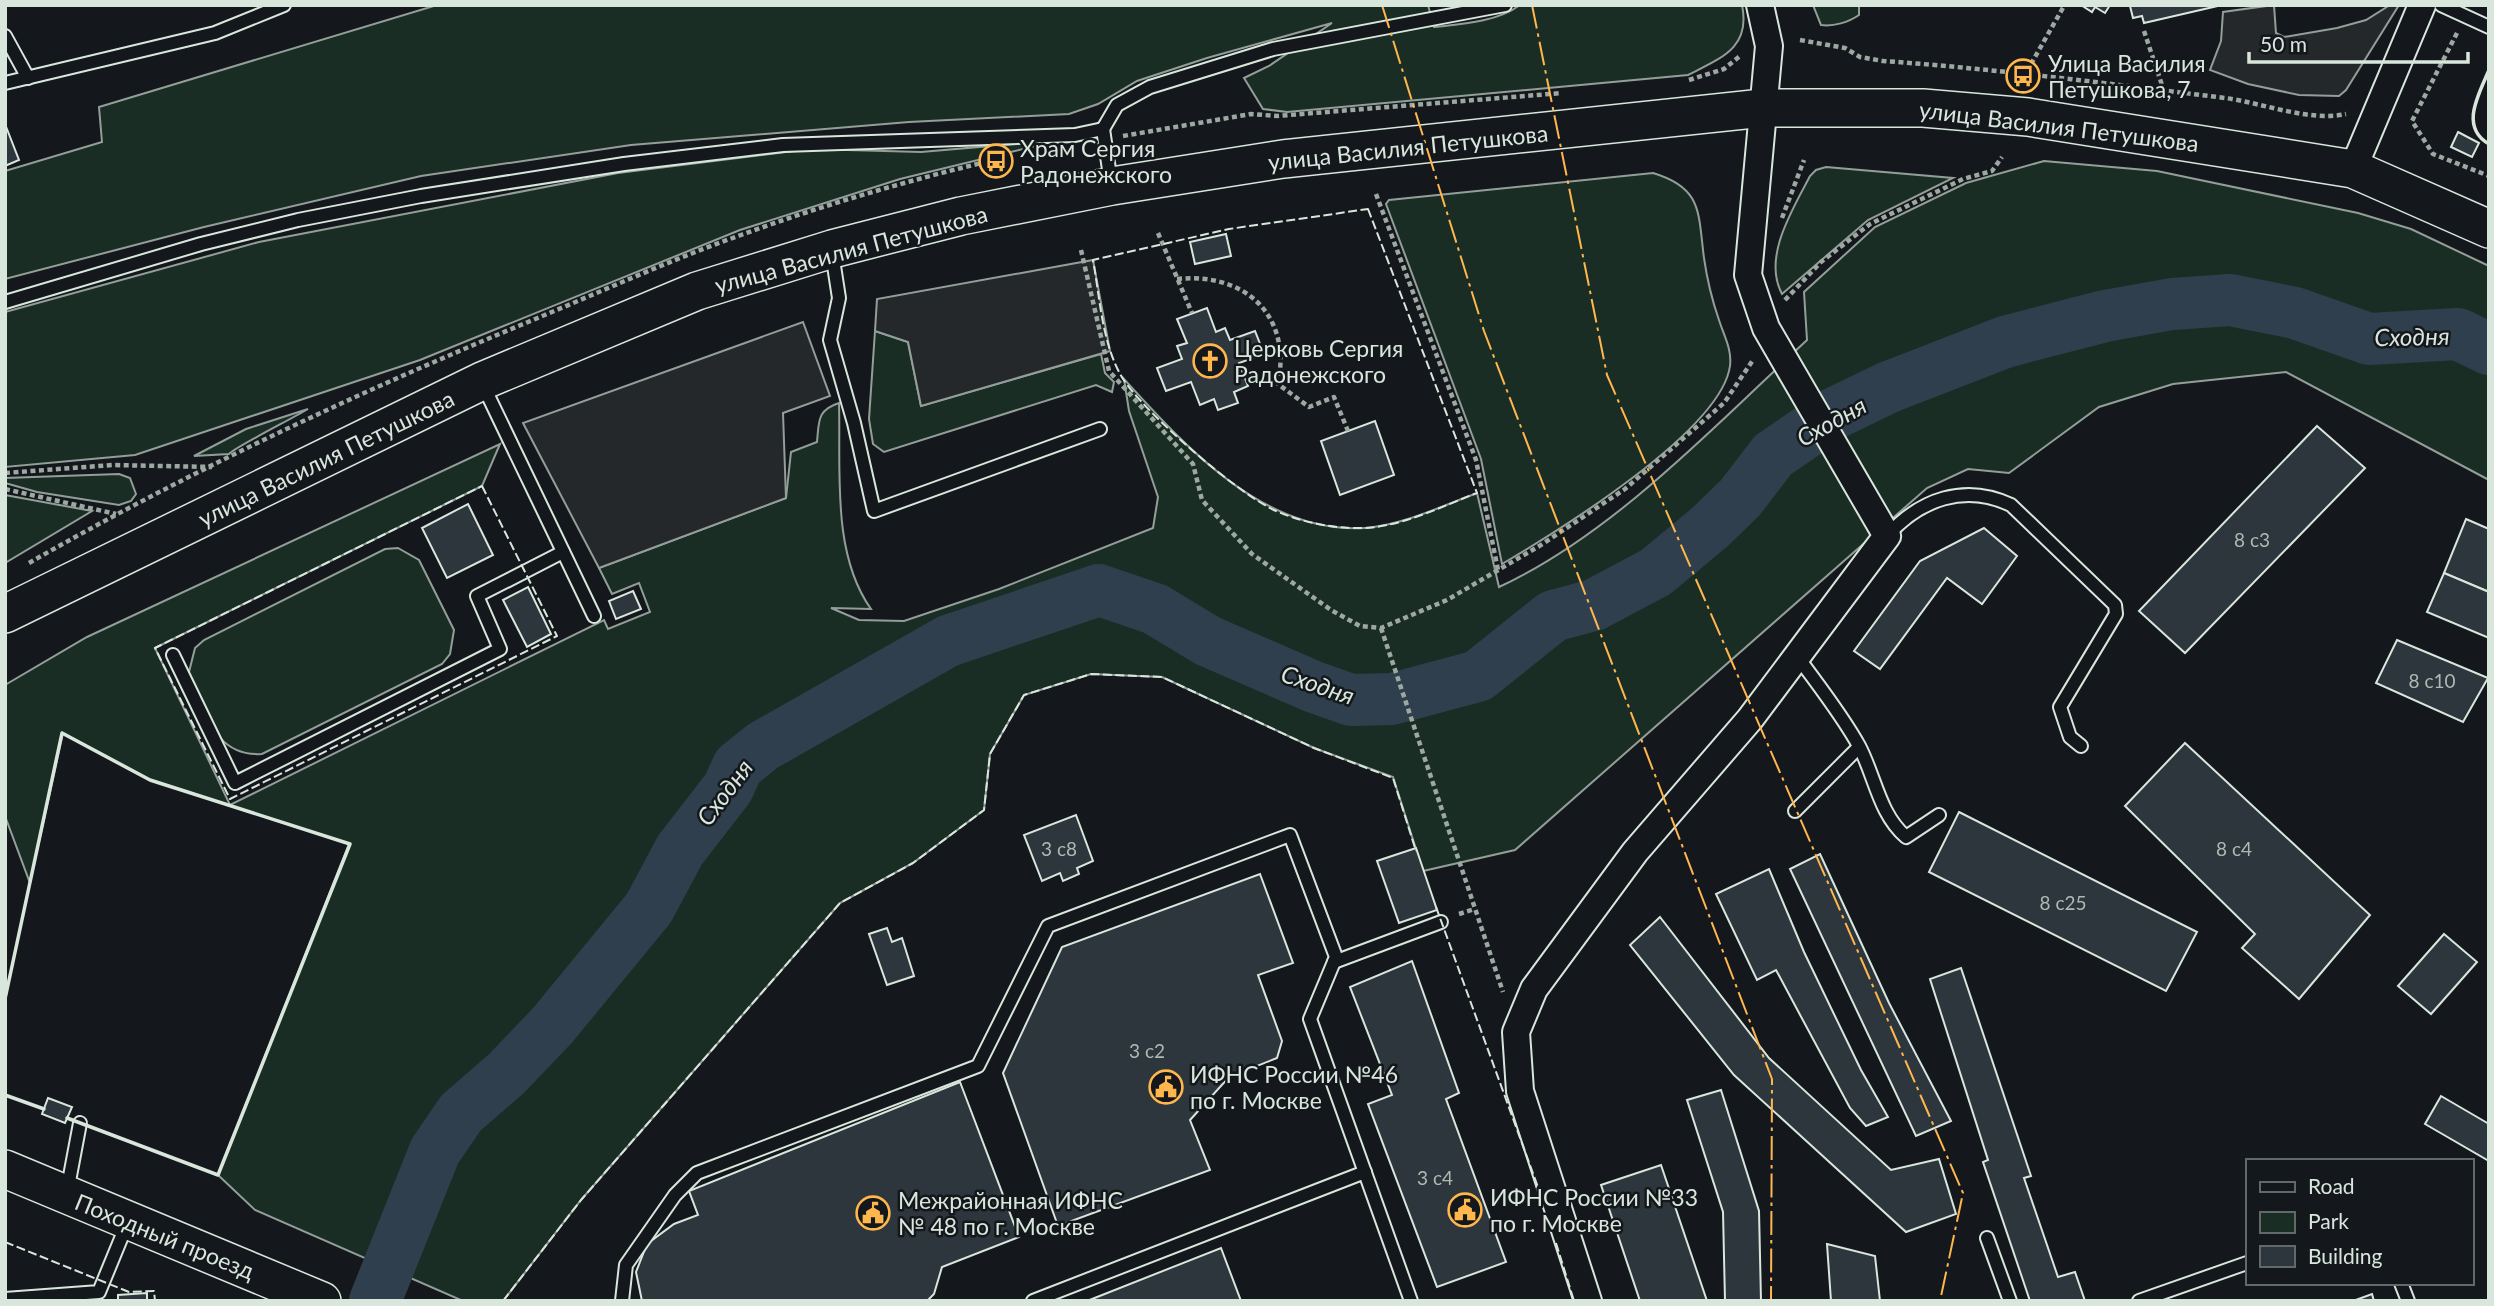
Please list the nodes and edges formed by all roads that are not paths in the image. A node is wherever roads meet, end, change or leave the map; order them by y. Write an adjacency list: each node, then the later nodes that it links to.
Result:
1 (1505, 5): 11 (lane)
2 (1760, 5): 10 (street)
3 (2422, 5): 12 (street)
4 (2441, 5): 6 (lane)
5 (281, 6): 8 (lane)
6 (2489, 27)
7 (5, 36): 8 (lane)
8 (28, 78): 9 (lane)
9 (5, 83)
10 (1763, 108): 12 (main road, улица Василия Петушкова); 13 (main road, улица Василия Петушкова); 19 (street)
11 (1103, 129): 13 (lane); 16 (lane)
12 (2353, 169): 14 (main road, улица Василия Петушкова)
13 (1112, 186): 15 (main road, улица Василия Петушкова)
14 (2489, 229)
15 (832, 249): 17 (main road, улица Василия Петушкова); 18 (lane)
16 (5, 302)
17 (482, 381): 20 (lane); 21 (main road, улица Василия Петушкова)
18 (1100, 429)
19 (1887, 536): 24 (street); 25 (lane)
20 (563, 552): 22 (lane); 23 (lane)
21 (5, 614)
22 (594, 616)
23 (173, 655)
24 (1797, 656): 26 (lane); 45 (street)
25 (2081, 746)
26 (1859, 747): 27 (lane); 28 (lane)
27 (1795, 811)
28 (1939, 815)
29 (1441, 922): 30 (lane)
30 (1334, 962): 33 (lane); 42 (lane)
31 (80, 1123): 35 (lane)
32 (5, 1169): 35 (main road, Походный проезд)
33 (1365, 1172): 43 (lane); 44 (lane)
34 (5, 1178): 35 (main road, Походный проезд)
35 (56, 1192): 36 (main road, Походный проезд)
36 (128, 1222): 39 (lane); 41 (main road, Походный проезд)
37 (1987, 1238): 46 (lane)
38 (2246, 1263): 47 (lane)
39 (100, 1296): 40 (lane)
40 (5, 1299)
41 (322, 1301)
42 (622, 1301)
43 (1033, 1301)
44 (1411, 1301)
45 (1588, 1301)
46 (2010, 1301)
47 (2140, 1301)

